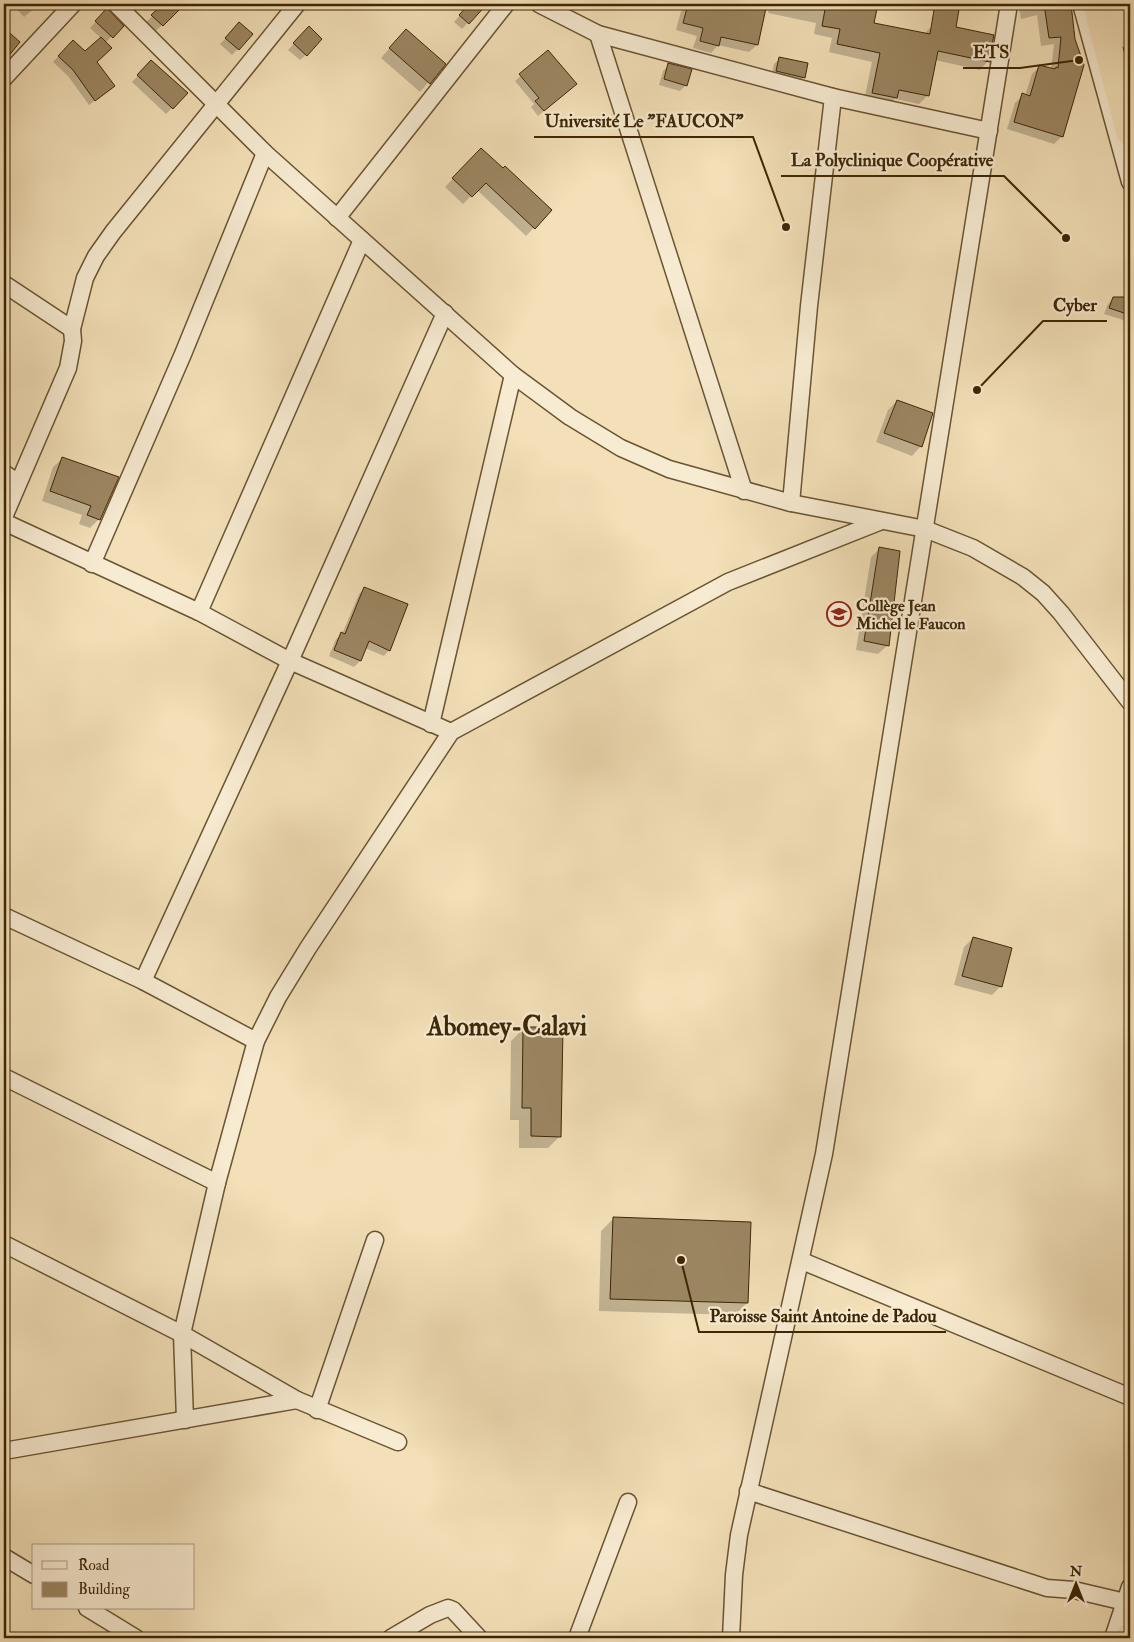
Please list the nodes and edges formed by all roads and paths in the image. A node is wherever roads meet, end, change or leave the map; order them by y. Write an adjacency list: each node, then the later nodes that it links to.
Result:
1 (73, 4): 12 (street)
2 (116, 4): 14 (street)
3 (297, 4): 14 (street)
4 (506, 4): 19 (street)
5 (539, 4): 10 (street)
6 (1009, 4): 15 (street)
7 (1081, 4): 18 (street)
8 (1097, 4): 16 (highway)
9 (1122, 4): 11 (highway)
10 (598, 34): 13 (street); 26 (street)
11 (1130, 35)
12 (4, 78)
13 (833, 97): 15 (street); 27 (street)
14 (216, 103): 17 (street); 23 (street)
15 (989, 131): 31 (street)
16 (1130, 132)
17 (265, 153): 19 (street); 32 (street)
18 (1130, 182)
19 (337, 218): 20 (street)
20 (362, 240): 22 (street); 33 (street)
21 (4, 284): 23 (street)
22 (444, 313): 24 (street); 34 (street)
23 (72, 329): 25 (street)
24 (513, 375): 26 (street); 36 (street)
25 (11, 478): 28 (street)
26 (744, 491): 27 (street)
27 (792, 503): 30 (street)
28 (4, 517)
29 (4, 522): 32 (street)
30 (879, 522): 31 (street); 37 (street)
31 (926, 529): 35 (street); 45 (street)
32 (92, 564): 33 (street)
33 (199, 612): 34 (street)
34 (290, 660): 36 (street); 39 (street)
35 (1130, 702)
36 (431, 724): 37 (street)
37 (451, 732): 40 (street)
38 (4, 916): 39 (street)
39 (143, 981): 40 (street)
40 (256, 1040): 42 (street)
41 (4, 1077): 42 (street)
42 (217, 1183): 46 (street)
43 (375, 1240): 49 (street)
44 (4, 1244): 46 (street)
45 (802, 1261): 47 (street); 53 (street)
46 (182, 1334): 48 (street); 50 (street)
47 (1130, 1397)
48 (297, 1400): 49 (street); 50 (street)
49 (317, 1410): 51 (street)
50 (185, 1420): 52 (street)
51 (398, 1442)
52 (4, 1452)
53 (748, 1491): 58 (street); 64 (street)
54 (628, 1502): 63 (street)
55 (4, 1557): 56 (street)
56 (32, 1574)
57 (1130, 1587): 58 (street)
58 (1125, 1602): 65 (street)
59 (90, 1610): 60 (street)
60 (136, 1638)
61 (391, 1638): 62 (street)
62 (479, 1638)
63 (577, 1638)
64 (731, 1638)
65 (1114, 1638)

